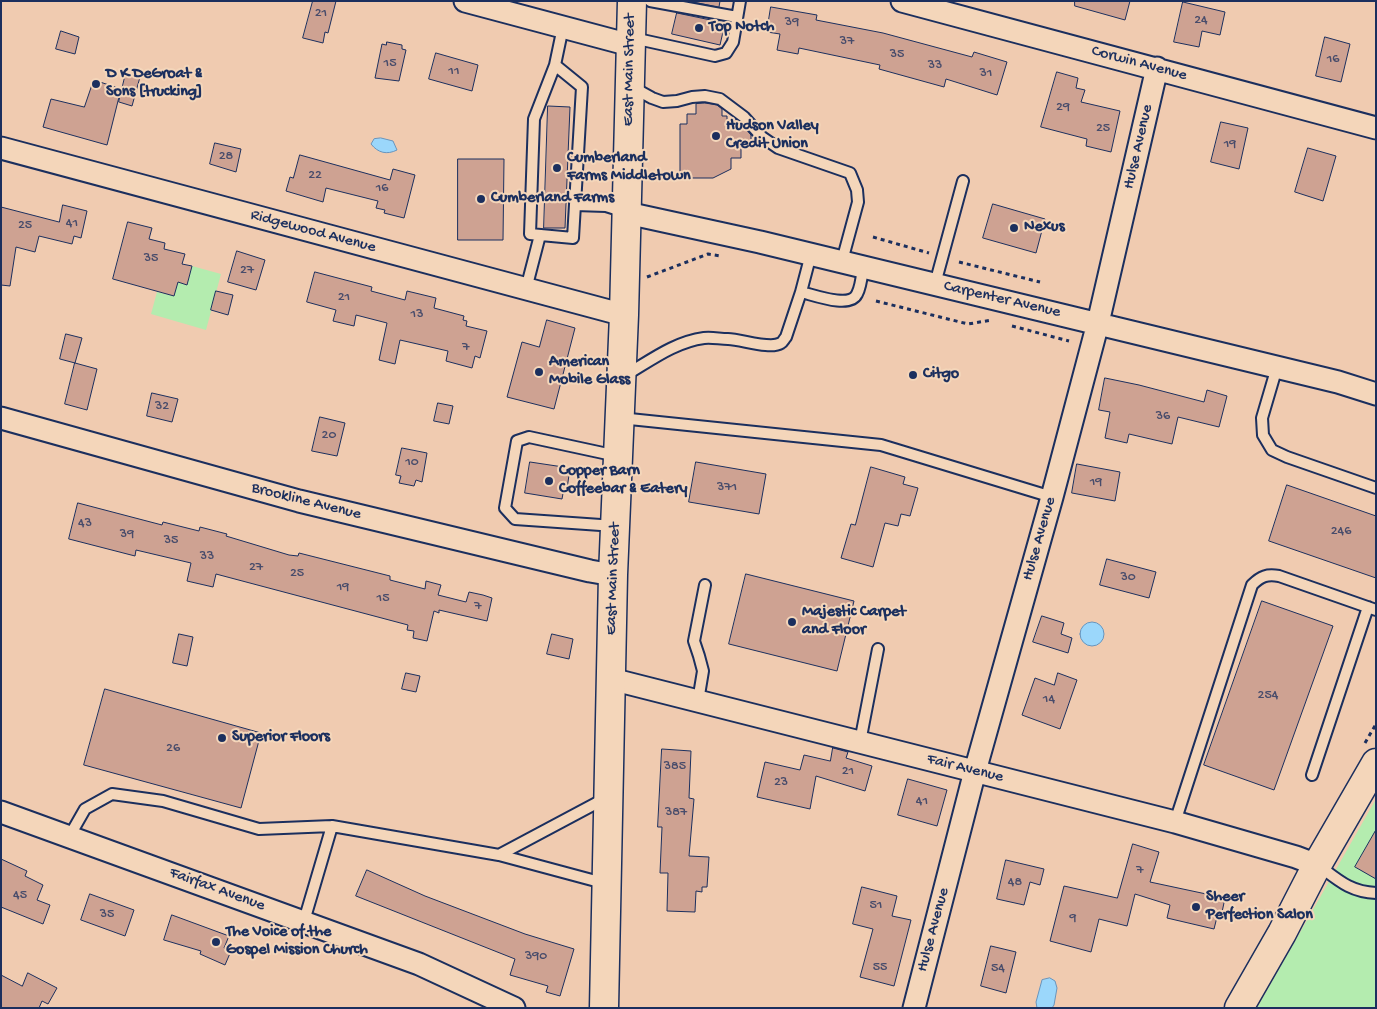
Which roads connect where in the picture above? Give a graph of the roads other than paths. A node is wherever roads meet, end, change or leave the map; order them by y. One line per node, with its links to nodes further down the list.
1 (465, 1): 7 (street)
2 (632, 1): 8 (main road, East Main Street)
3 (650, 1): 6 (lane)
4 (740, 1): 6 (lane)
5 (902, 1): 10 (street, Corwin Avenue)
6 (737, 17): 8 (lane)
7 (563, 27): 8 (street); 9 (lane)
8 (630, 41): 11 (main road, East Main Street)
9 (555, 65): 15 (lane); 17 (lane)
10 (1157, 68): 12 (street, Corwin Avenue); 25 (street, Hulse Avenue)
11 (630, 86): 16 (main road, East Main Street); 19 (lane)
12 (1376, 128)
13 (1, 148): 22 (street, Ridgewood Avenue)
14 (963, 181): 21 (lane)
15 (575, 204): 16 (lane); 17 (lane)
16 (627, 213): 18 (street, Carpenter Avenue); 24 (main road, East Main Street)
17 (540, 235): 22 (lane)
18 (811, 254): 19 (street, Carpenter Avenue); 23 (lane)
19 (842, 261): 20 (street, Carpenter Avenue)
20 (864, 267): 21 (street, Carpenter Avenue); 23 (lane)
21 (935, 284): 25 (street, Carpenter Avenue)
22 (526, 289): 24 (street, Ridgewood Avenue)
23 (800, 292): 27 (lane)
24 (624, 315): 27 (main road, East Main Street)
25 (1098, 323): 26 (street, Carpenter Avenue); 33 (street, Hulse Avenue)
26 (1276, 367): 28 (street, Carpenter Avenue); 32 (lane)
27 (621, 378): 30 (main road, East Main Street)
28 (1376, 394)
29 (1, 418): 35 (street, Brookline Avenue)
30 (620, 418): 31 (main road, East Main Street); 33 (lane)
31 (618, 456): 34 (main road, East Main Street); 34 (lane)
32 (1376, 488)
33 (1052, 497): 43 (street, Hulse Avenue)
34 (615, 526): 35 (main road, East Main Street)
35 (613, 575): 39 (main road, East Main Street)
36 (705, 585): 40 (lane)
37 (1372, 608): 44 (lane); 47 (lane)
38 (878, 649): 41 (lane)
39 (611, 680): 40 (street, Fair Avenue); 45 (main road, East Main Street)
40 (698, 701): 41 (street, Fair Avenue)
41 (860, 742): 43 (street, Fair Avenue)
42 (1376, 763): 51 (main road)
43 (975, 771): 47 (street, Fair Avenue); 57 (street, Hulse Avenue)
44 (1312, 775)
45 (609, 796): 50 (lane); 52 (main road, East Main Street)
46 (1, 812): 49 (street, Fairfax Avenue)
47 (1175, 822): 51 (street, Fair Avenue)
48 (332, 826): 49 (lane); 50 (lane); 54 (lane)
49 (69, 837): 54 (street, Fairfax Avenue)
50 (499, 855): 52 (lane)
51 (1317, 865): 53 (lane); 58 (main road)
52 (608, 884): 56 (main road, East Main Street)
53 (1376, 893)
54 (304, 921): 55 (street, Fairfax Avenue)
55 (514, 1008)
56 (604, 1008)
57 (914, 1008)
58 (1239, 1008)

